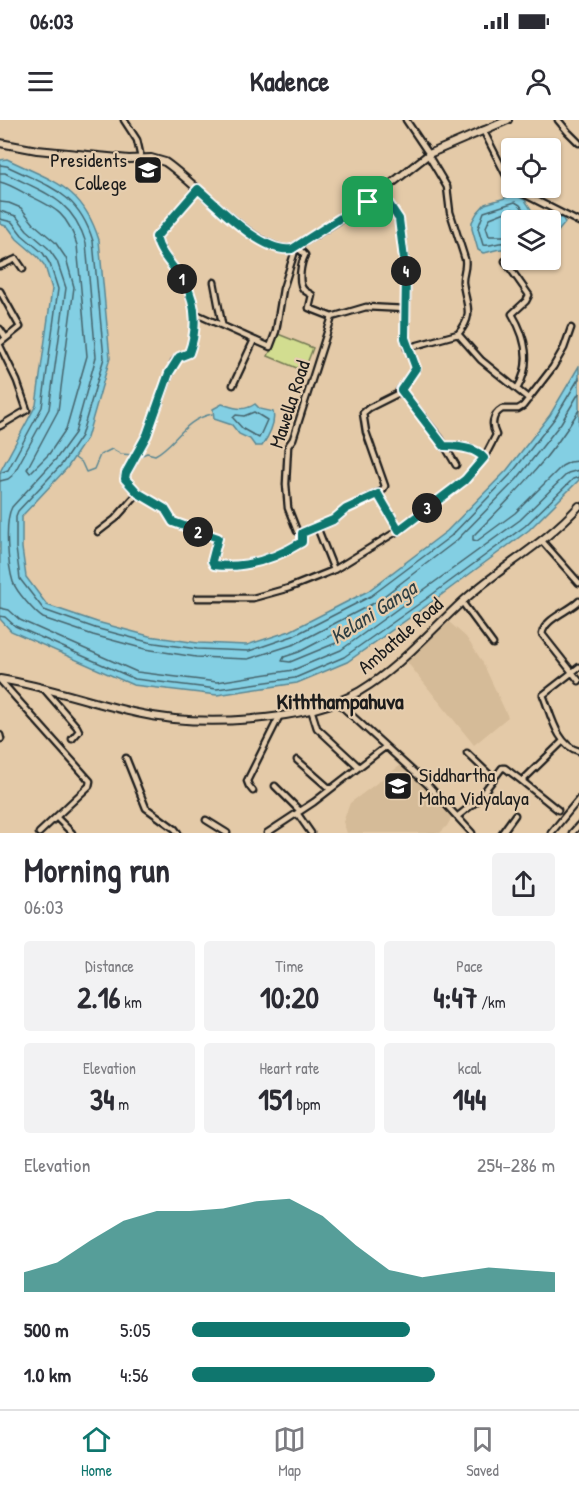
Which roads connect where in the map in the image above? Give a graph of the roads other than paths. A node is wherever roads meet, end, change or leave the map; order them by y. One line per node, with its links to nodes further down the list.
1 (124, 120): 10 (street)
2 (406, 120): 9 (street)
3 (508, 120): 5 (main road)
4 (558, 120): 8 (street)
5 (495, 123): 6 (main road)
6 (483, 130): 9 (main road); 11 (street)
7 (0, 143): 10 (main road)
8 (579, 143)
9 (429, 155): 13 (main road); 28 (street)
10 (141, 158): 12 (main road)
11 (501, 165)
12 (198, 189): 16 (main road); 23 (street)
13 (381, 192): 16 (main road); 22 (street)
14 (533, 198): 15 (street)
15 (579, 222)
16 (294, 247): 24 (street); 30 (street)
17 (0, 266): 18 (street)
18 (23, 268)
19 (511, 270): 34 (street)
20 (214, 282): 25 (street)
21 (0, 291): 29 (street)
22 (406, 309): 24 (street); 32 (street)
23 (194, 312): 25 (street); 41 (street)
24 (332, 317): 47 (street, Mawella Road)
25 (222, 324): 30 (street)
26 (571, 328): 36 (street)
27 (0, 329): 29 (street)
28 (458, 334): 32 (street); 34 (street)
29 (6, 338): 31 (street)
30 (254, 340): 33 (street)
31 (0, 345): 37 (street)
32 (407, 348): 35 (street)
33 (233, 385)
34 (517, 389): 36 (street)
35 (401, 390): 38 (street); 42 (street)
36 (530, 399): 39 (street)
37 (0, 426)
38 (444, 446): 39 (street); 40 (street)
39 (484, 458): 45 (street)
40 (456, 465)
41 (138, 493): 46 (street); 47 (street)
42 (378, 494): 44 (street); 45 (street)
43 (579, 506): 48 (main road, Ambatale Road)
44 (317, 527): 47 (street); 49 (street)
45 (399, 530): 49 (street)
46 (98, 532)
47 (302, 533)
48 (542, 541): 50 (street); 53 (main road, Ambatale Road)
49 (334, 570): 51 (street)
50 (579, 583)
51 (197, 598)
52 (579, 601): 56 (street)
53 (462, 602): 54 (street); 60 (main road, Ambatale Road)
54 (493, 644)
55 (579, 667): 56 (street)
56 (572, 673): 58 (street); 64 (street)
57 (0, 680): 59 (main road, Ambatale Road); 81 (street)
58 (579, 681)
59 (44, 689): 62 (main road, Ambatale Road); 63 (street)
60 (338, 702): 61 (main road, Ambatale Road); 65 (street)
61 (310, 709): 62 (main road, Ambatale Road); 70 (street)
62 (280, 715): 75 (street)
63 (72, 740)
64 (562, 742): 66 (street); 72 (street)
65 (385, 747): 70 (street); 80 (street)
66 (579, 750)
67 (467, 753): 71 (street)
68 (126, 758): 86 (street)
69 (297, 760): 74 (street)
70 (358, 767): 74 (street)
71 (493, 778): 72 (street); 80 (street)
72 (522, 781): 77 (street)
73 (275, 786): 78 (street)
74 (330, 789): 78 (street)
75 (253, 791)
76 (579, 799): 92 (street)
77 (558, 810)
78 (298, 812): 88 (street); 89 (street)
79 (515, 815): 91 (street)
80 (458, 816): 90 (street)
81 (56, 817): 84 (street); 85 (street)
82 (206, 820): 87 (street)
83 (579, 825): 93 (street)
84 (39, 833)
85 (72, 833)
86 (178, 833)
87 (227, 833)
88 (267, 833)
89 (311, 833)
90 (472, 833)
91 (502, 833)
92 (551, 833)
93 (572, 833)

